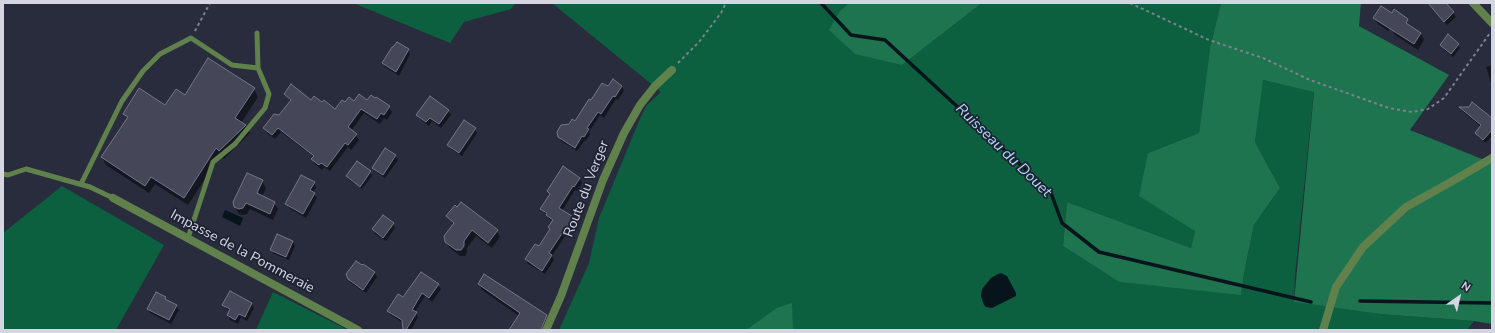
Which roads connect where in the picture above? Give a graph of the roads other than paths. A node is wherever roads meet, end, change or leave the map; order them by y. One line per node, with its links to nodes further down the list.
1 (1473, 3): 2 (street)
2 (1492, 23)
3 (258, 33): 4 (lane)
4 (258, 68): 8 (lane); 10 (lane)
5 (672, 70): 12 (street, Route du Verger)
6 (1492, 158): 13 (street)
7 (3, 174): 8 (lane)
8 (81, 184): 9 (lane)
9 (113, 198): 10 (street, Impasse de la Pommeraie)
10 (188, 238): 11 (street, Impasse de la Pommeraie)
11 (358, 330)
12 (546, 330)
13 (1323, 330)

